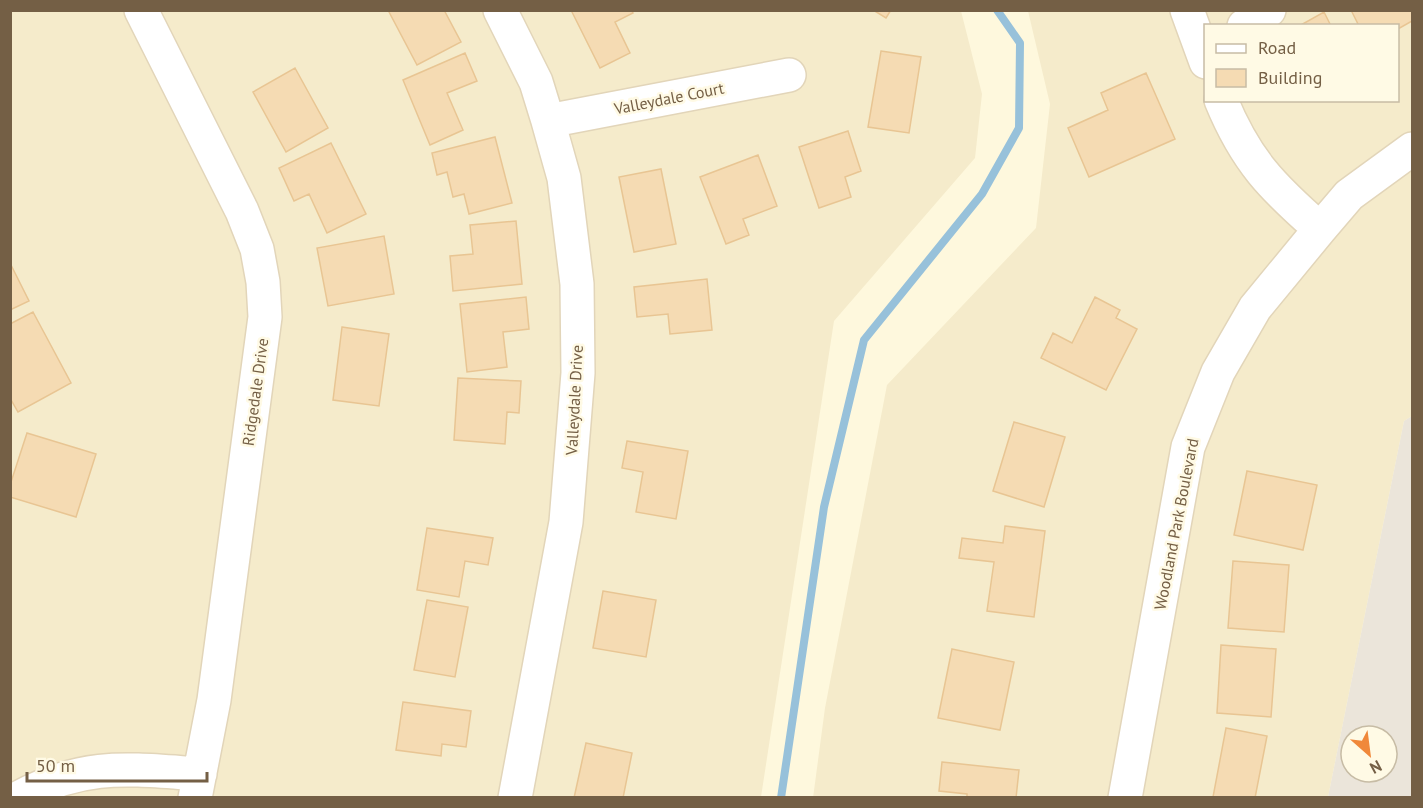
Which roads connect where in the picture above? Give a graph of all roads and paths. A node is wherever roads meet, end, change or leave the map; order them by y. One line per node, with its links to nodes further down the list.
1 (141, 10): 12 (street, Ridgedale Drive)
2 (500, 10): 9 (street, Valleydale Drive)
3 (1187, 10): 6 (street)
4 (1269, 10): 5 (street)
5 (1247, 24)
6 (1204, 54)
7 (789, 75): 9 (street, Valleydale Court)
8 (1222, 102): 11 (street)
9 (548, 121): 14 (street, Valleydale Drive)
10 (1413, 149): 11 (street, Woodland Park Boulevard)
11 (1320, 229): 15 (street, Woodland Park Boulevard)
12 (198, 786): 13 (street)
13 (18, 798)
14 (515, 798)
15 (1125, 798)

